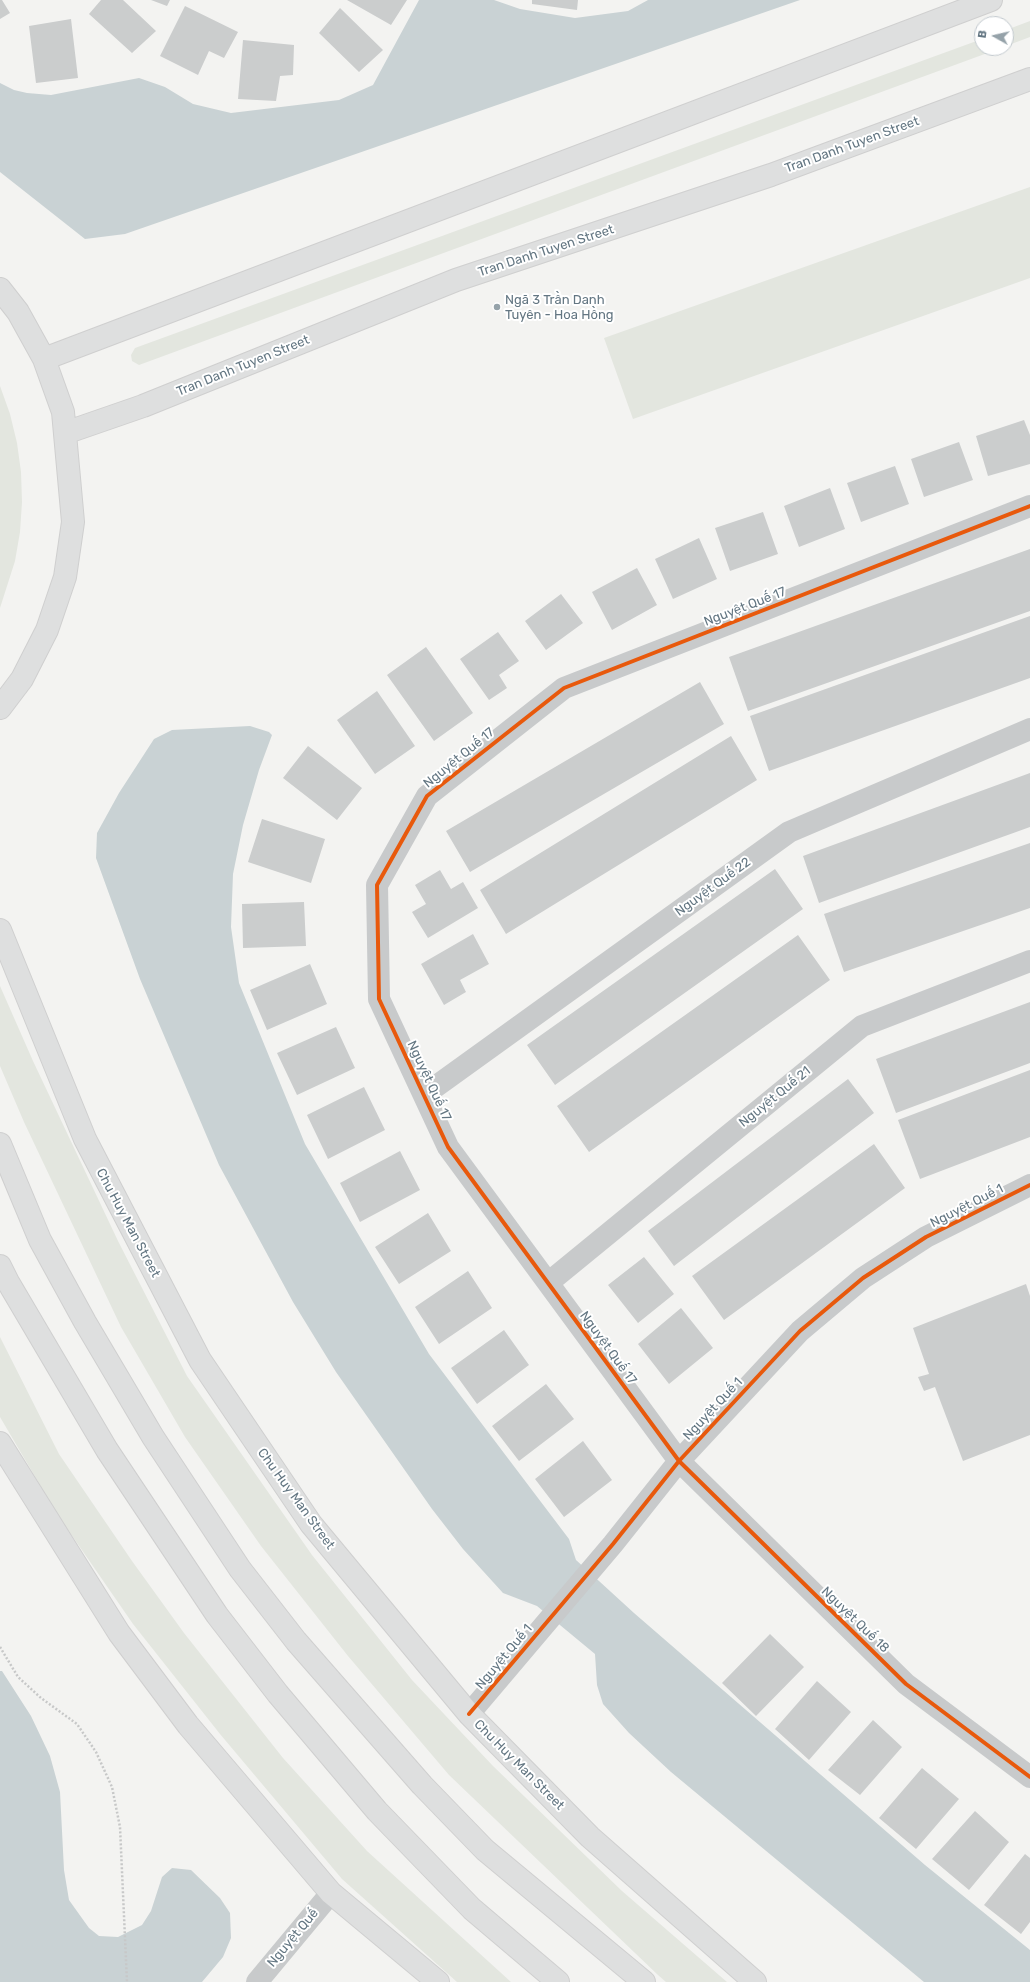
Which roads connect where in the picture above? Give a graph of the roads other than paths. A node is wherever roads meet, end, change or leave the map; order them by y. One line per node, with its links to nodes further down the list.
1 (991, 0): 4 (main road)
2 (1030, 79): 5 (main road, Tran Danh Tuyen Street)
3 (0, 289): 4 (main road)
4 (44, 359): 5 (main road)
5 (66, 433): 7 (main road)
6 (1030, 506): 11 (street, Nguyệt Quế 17)
7 (0, 708)
8 (1030, 729): 11 (street, Nguyệt Quế 22)
9 (0, 930): 18 (main road, Chu Huy Man Street)
10 (1030, 961): 15 (street, Nguyệt Quế 21)
11 (424, 1095): 15 (street, Nguyệt Quế 17)
12 (0, 1144): 24 (main road)
13 (1030, 1186): 17 (street, Nguyệt Quế 1)
14 (0, 1266): 23 (main road)
15 (548, 1283): 17 (street, Nguyệt Quế 17)
16 (0, 1443): 20 (main road)
17 (679, 1462): 18 (street, Nguyệt Quế 1); 19 (street, Nguyệt Quế 18)
18 (469, 1714): 25 (main road, Chu Huy Man Street)
19 (1030, 1777)
20 (331, 1893): 21 (street, Nguyệt Quế); 22 (main road)
21 (256, 1982)
22 (438, 1982)
23 (558, 1982)
24 (644, 1982)
25 (755, 1982)

